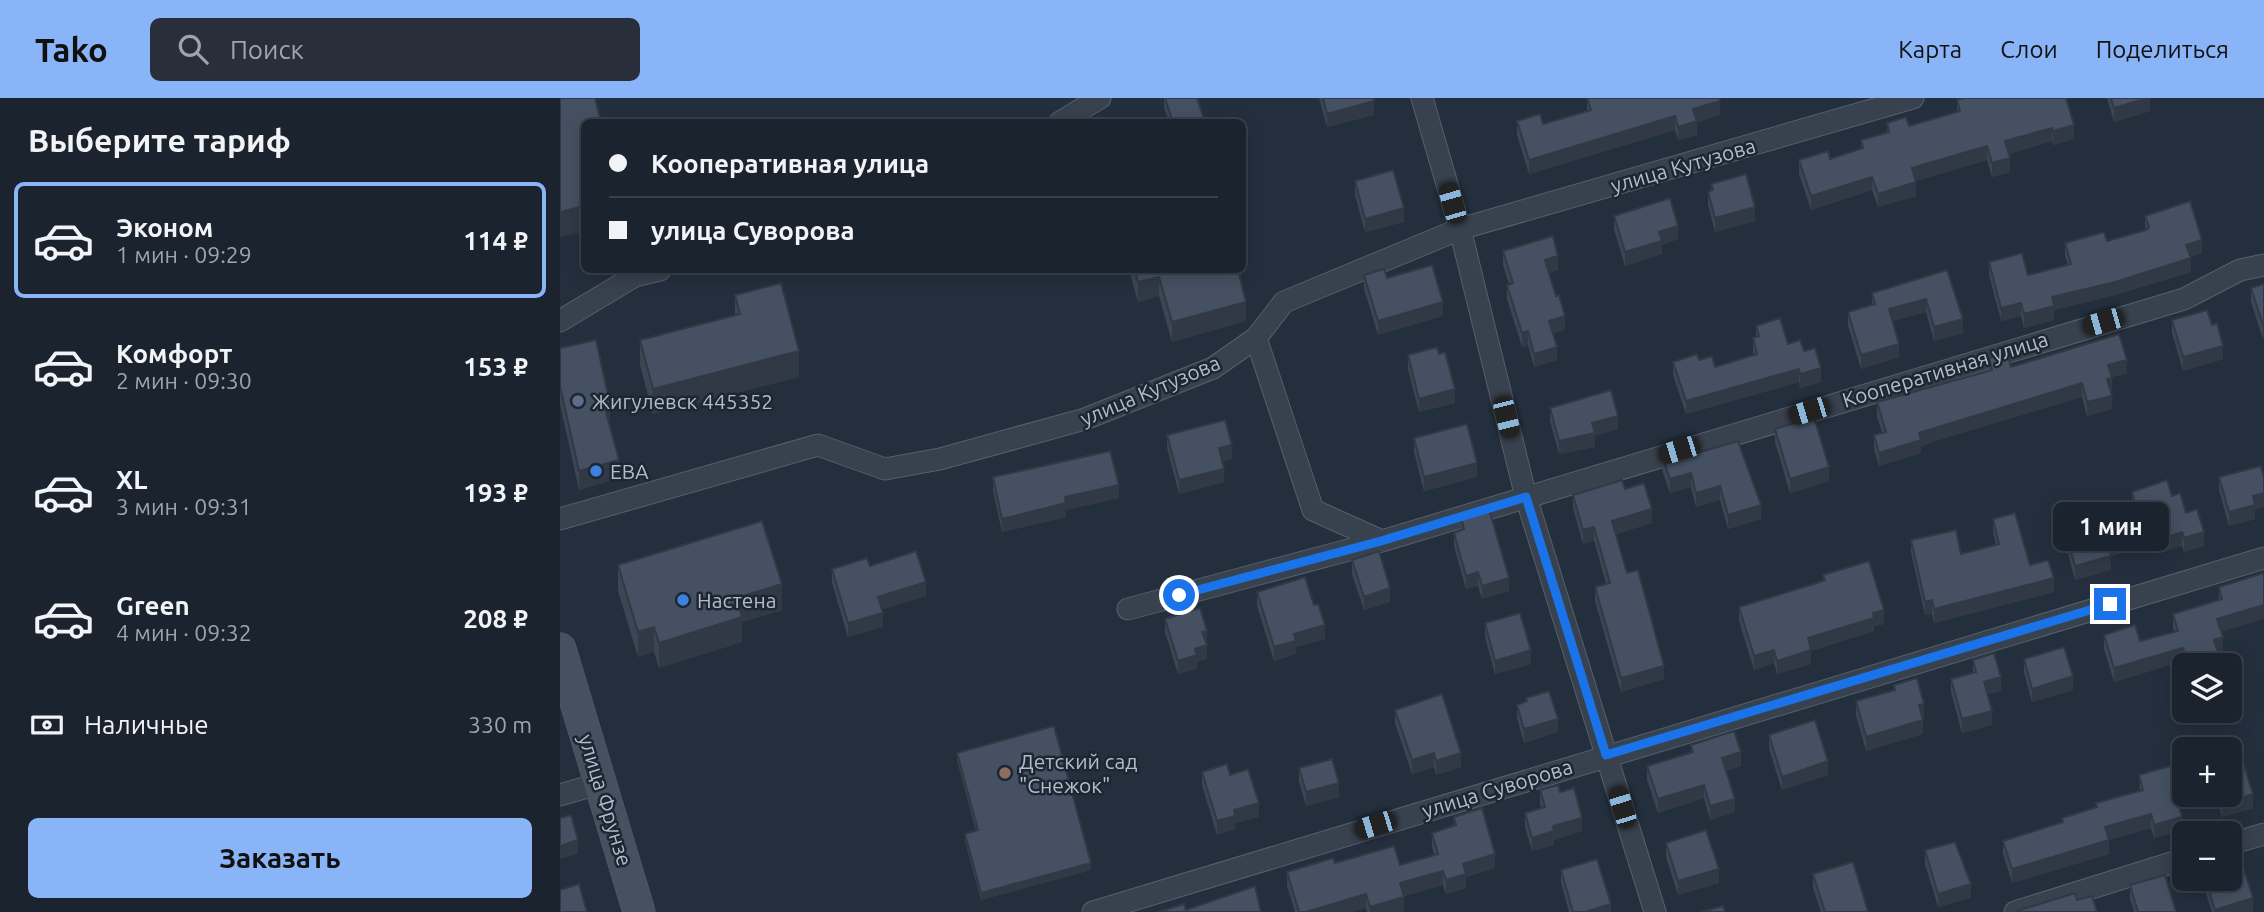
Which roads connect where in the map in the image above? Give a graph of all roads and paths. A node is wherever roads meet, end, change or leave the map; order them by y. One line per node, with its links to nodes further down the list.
1 (1100, 98): 4 (street)
2 (1422, 98): 5 (street)
3 (1913, 98): 5 (street, улица Кутузова)
4 (1064, 119)
5 (1460, 229): 9 (street, улица Кутузова); 10 (street)
6 (2264, 265): 10 (street, Кооперативная улица)
7 (648, 273): 8 (street)
8 (560, 321)
9 (1256, 338): 11 (street, улица Кутузова); 12 (street)
10 (1526, 497): 12 (street, Кооперативная улица); 16 (street)
11 (560, 519)
12 (1381, 541): 14 (street, Кооперативная улица)
13 (2264, 558): 16 (street, улица Суворова)
14 (1128, 609)
15 (560, 649): 17 (street, улица Фрунзе)
16 (1606, 755): 23 (street, улица Суворова); 24 (street)
17 (601, 783): 18 (street); 22 (street, улица Фрунзе)
18 (560, 795)
19 (2264, 834): 20 (street)
20 (2242, 840)
21 (2172, 863): 25 (street)
22 (639, 912)
23 (1093, 912)
24 (1655, 912)
25 (2015, 912)

